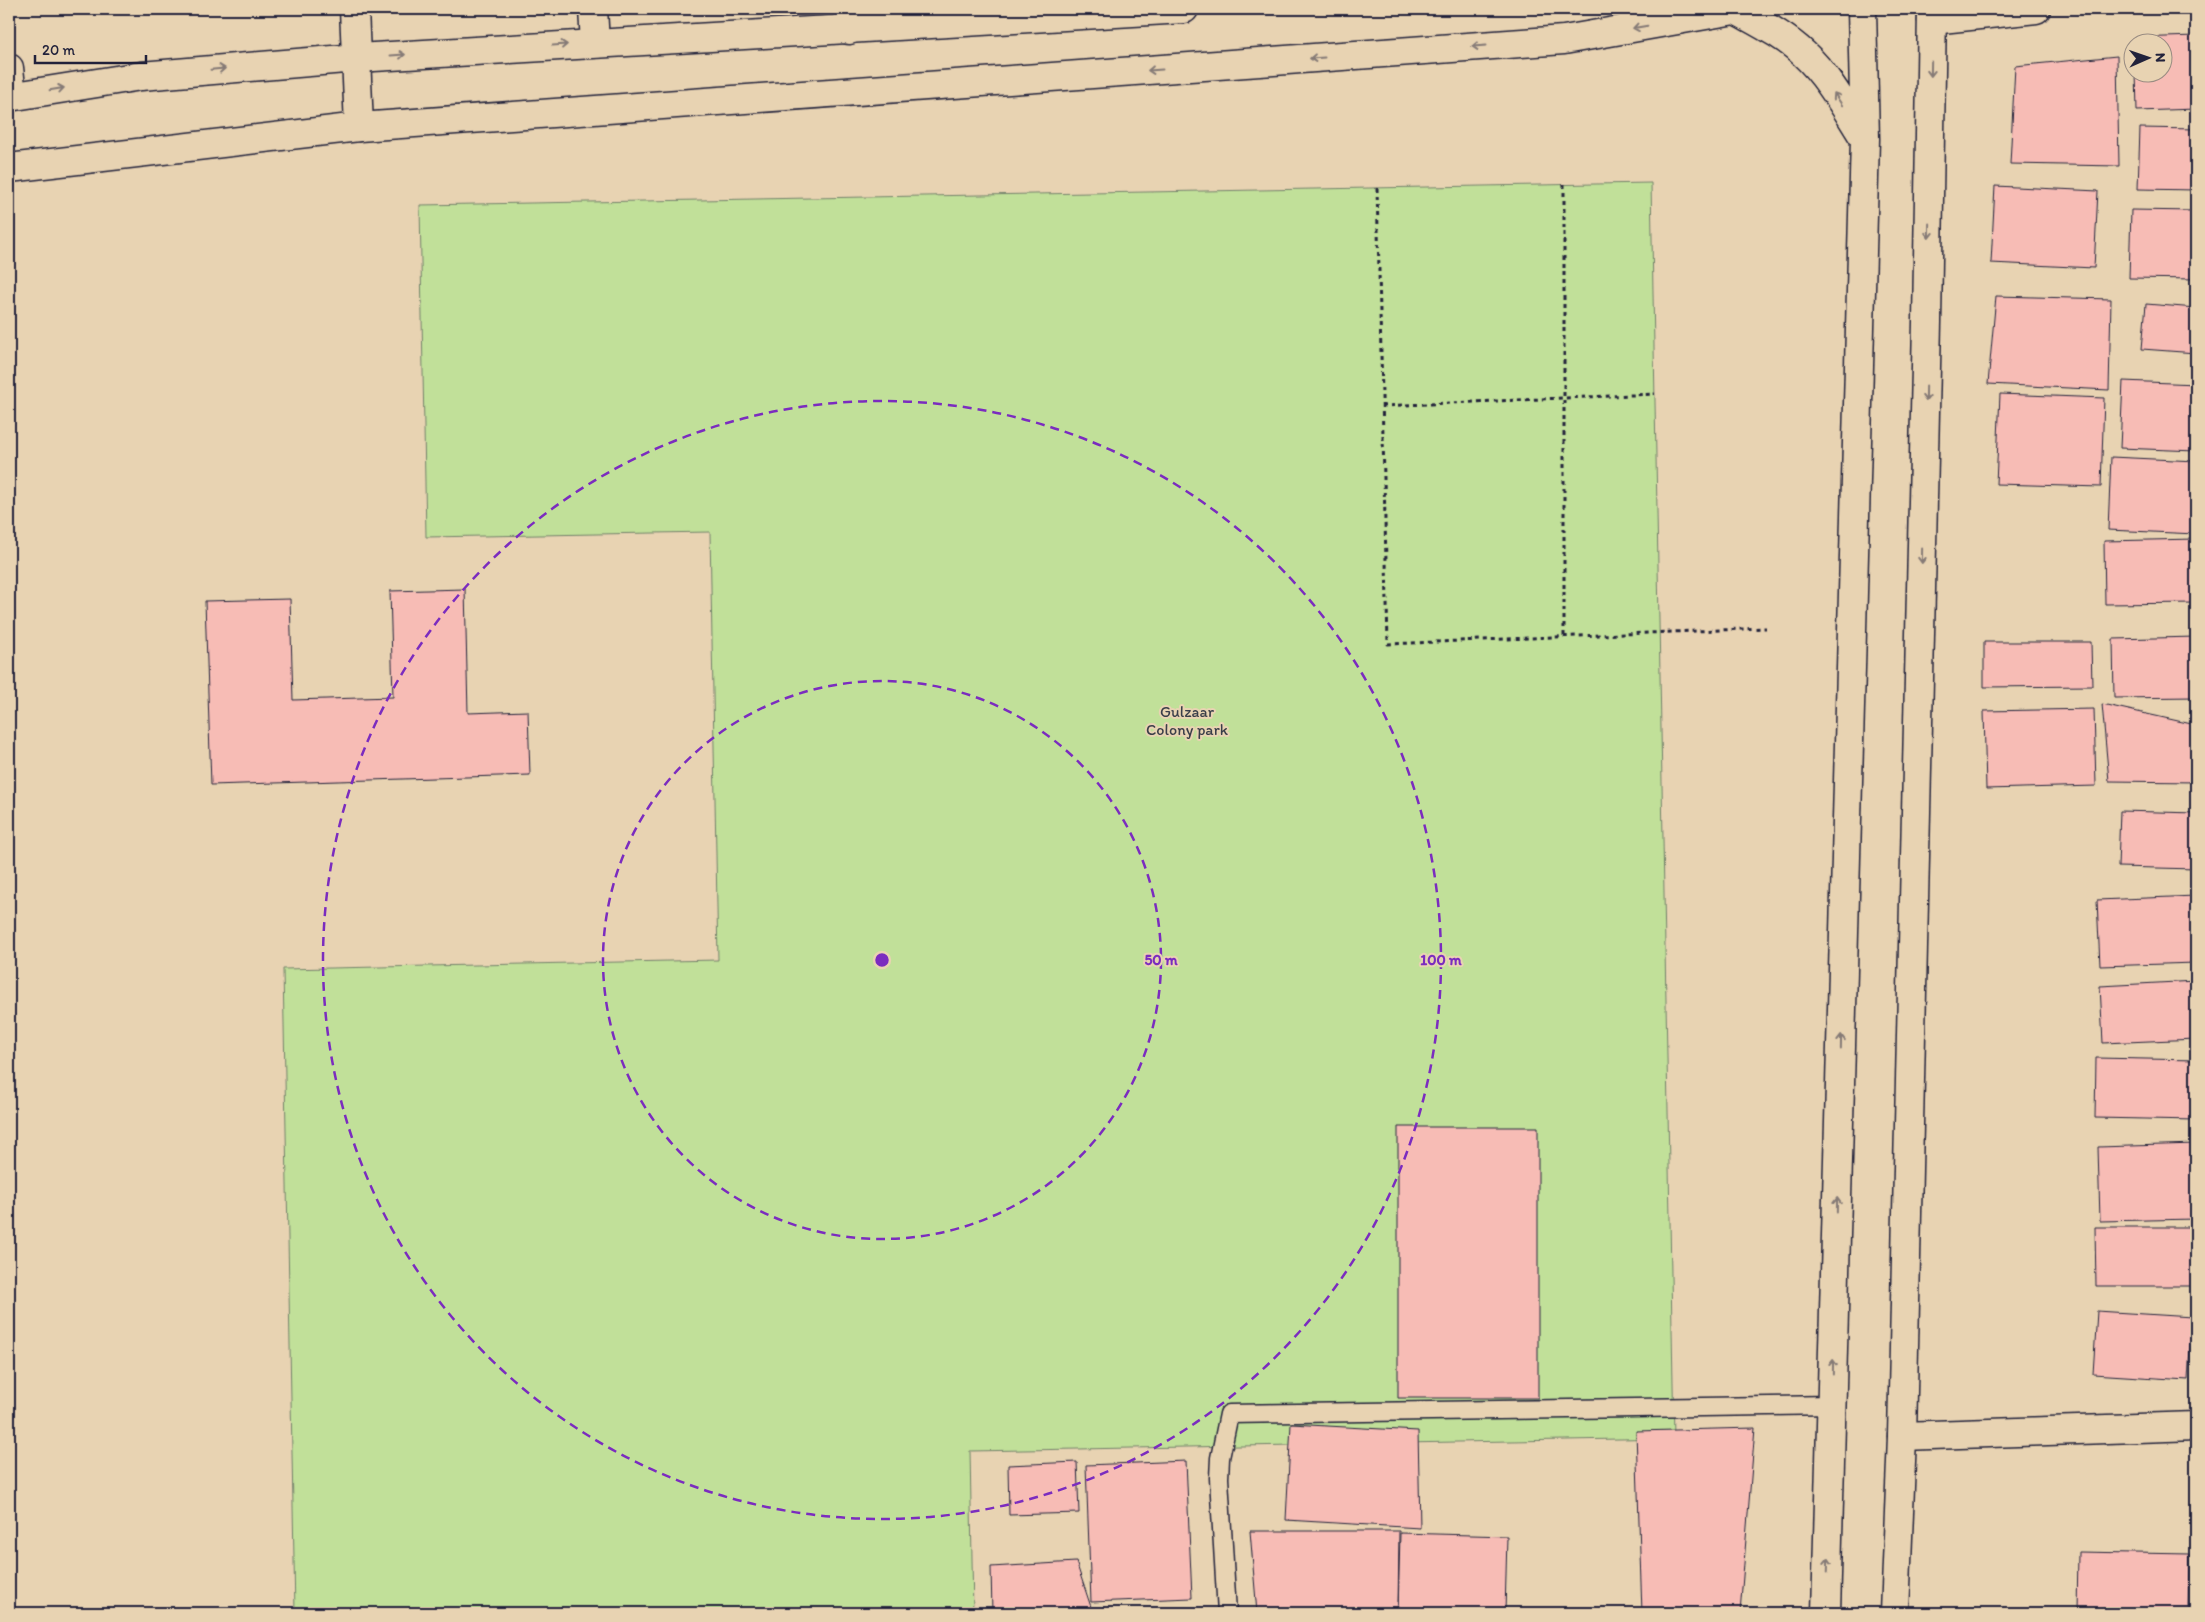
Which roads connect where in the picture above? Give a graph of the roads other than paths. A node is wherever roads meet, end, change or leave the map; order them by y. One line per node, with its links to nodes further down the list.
1 (354, 9): 10 (street)
2 (593, 9): 9 (street)
3 (1184, 9): 8 (street)
4 (1738, 9): 13 (street, one-way to 13); 14 (street, one-way to 4)
5 (1862, 9): 14 (street)
6 (2036, 9): 7 (street)
7 (1932, 14): 18 (street, one-way to 18)
8 (848, 20): 9 (street)
9 (595, 43): 10 (street, one-way to 9)
10 (358, 58): 12 (street, one-way to 10); 13 (street)
11 (9, 68): 12 (street)
12 (10, 96)
13 (359, 127): 15 (street)
14 (1865, 140): 16 (street, one-way to 14)
15 (9, 168)
16 (1832, 1405): 19 (lane); 20 (street, one-way to 16)
17 (2196, 1426): 18 (street)
18 (1902, 1436): 21 (street)
19 (1227, 1613)
20 (1826, 1613)
21 (1894, 1613)

